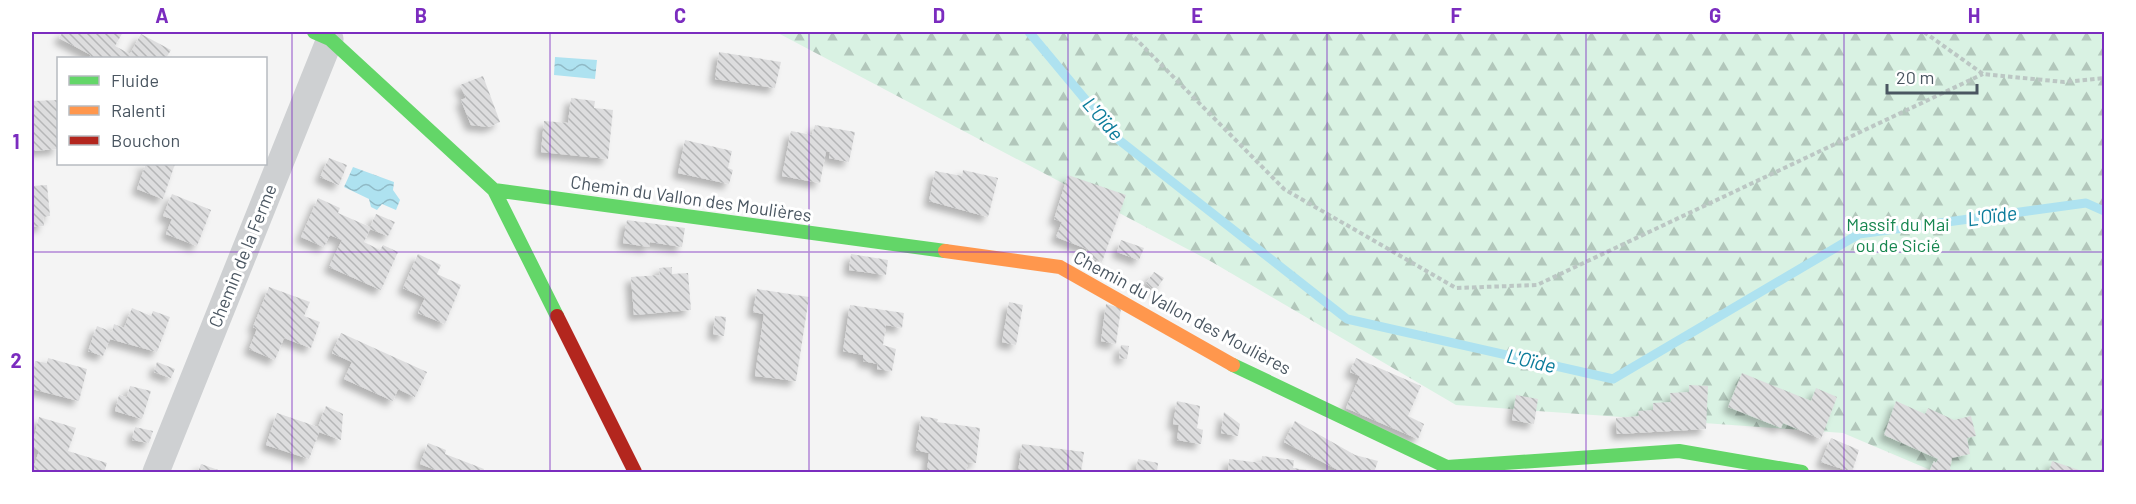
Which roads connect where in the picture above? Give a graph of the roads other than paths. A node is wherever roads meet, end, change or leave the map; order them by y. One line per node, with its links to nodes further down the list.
1 (322, 35): 2 (street); 3 (street, Chemin de la Ferme)
2 (494, 190): 4 (street); 5 (street, Chemin du Vallon des Moulières)
3 (156, 472)
4 (635, 472)
5 (1802, 472)

